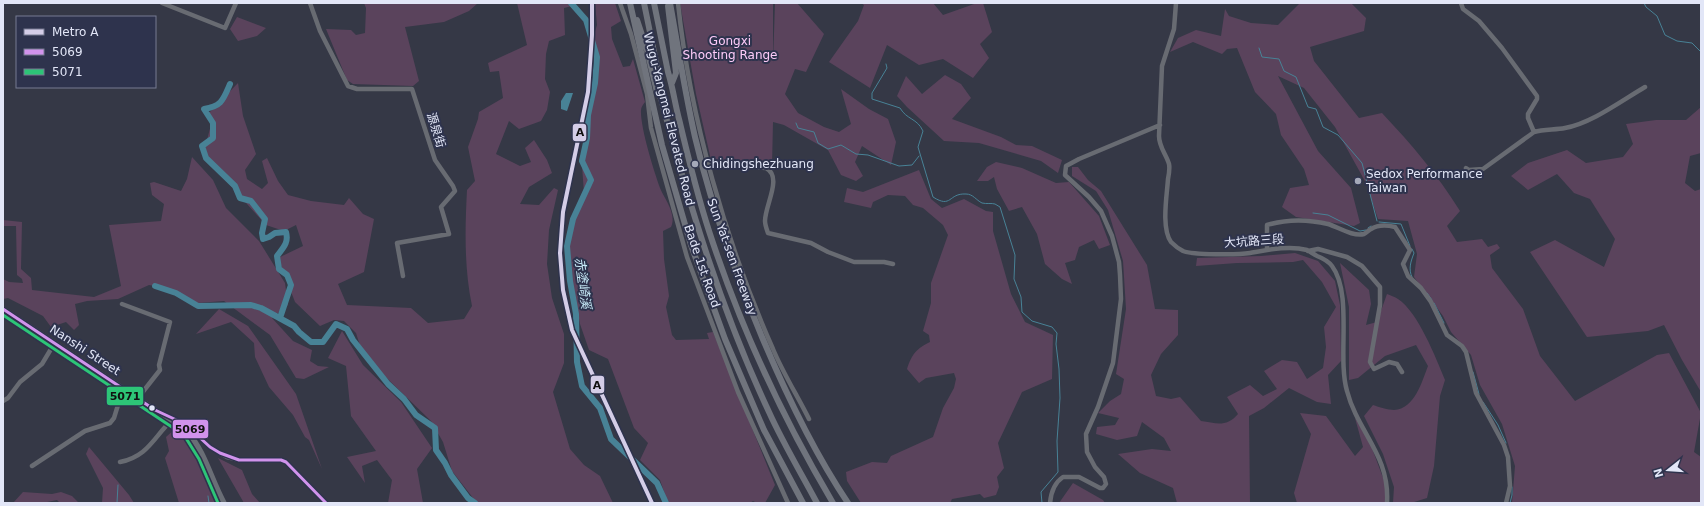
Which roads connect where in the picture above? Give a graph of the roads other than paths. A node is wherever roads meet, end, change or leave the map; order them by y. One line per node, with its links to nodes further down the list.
1 (162, 3): 2 (street)
2 (236, 3)
3 (310, 3): 22 (street, 源泉街)
4 (620, 3): 36 (street, Bade 1st Road)
5 (630, 3): 14 (highway); 37 (highway, Wugu-Yangmei Elevated Road)
6 (644, 3): 14 (highway, Sun Yat-sen Freeway)
7 (654, 3): 12 (highway, Sun Yat-sen Freeway)
8 (669, 3): 12 (highway); 40 (highway, Wugu-Yangmei Elevated Road)
9 (678, 3): 17 (street)
10 (1176, 3): 15 (street, 大坑路三段)
11 (1460, 3): 16 (street)
12 (672, 83): 39 (highway, Sun Yat-sen Freeway)
13 (1645, 87): 16 (street)
14 (661, 98): 38 (highway, Sun Yat-sen Freeway)
15 (1160, 125): 19 (street, 大坑路三段); 41 (street)
16 (1534, 132): 18 (street)
17 (708, 163): 21 (street); 31 (street)
18 (1466, 168)
19 (1268, 250): 20 (street, 大坑路三段); 43 (street)
20 (1308, 251): 26 (street); 42 (street, 大坑路三段)
21 (893, 264)
22 (403, 276)
23 (122, 304): 28 (street)
24 (3, 309): 25 (main road, Nanshi Street)
25 (54, 344): 27 (main road, Nanshi Street); 29 (street)
26 (1402, 372)
27 (127, 391): 28 (main road, Nanshi Street); 33 (street)
28 (138, 398): 30 (main road, Nanshi Street)
29 (3, 401)
30 (172, 419): 32 (street); 34 (main road, Nanshi Street); 35 (street)
31 (809, 419)
32 (120, 462)
33 (32, 466)
34 (224, 503)
35 (326, 503)
36 (788, 503)
37 (803, 503)
38 (817, 503)
39 (833, 503)
40 (848, 503)
41 (1050, 503)
42 (1388, 503)
43 (1506, 503)

